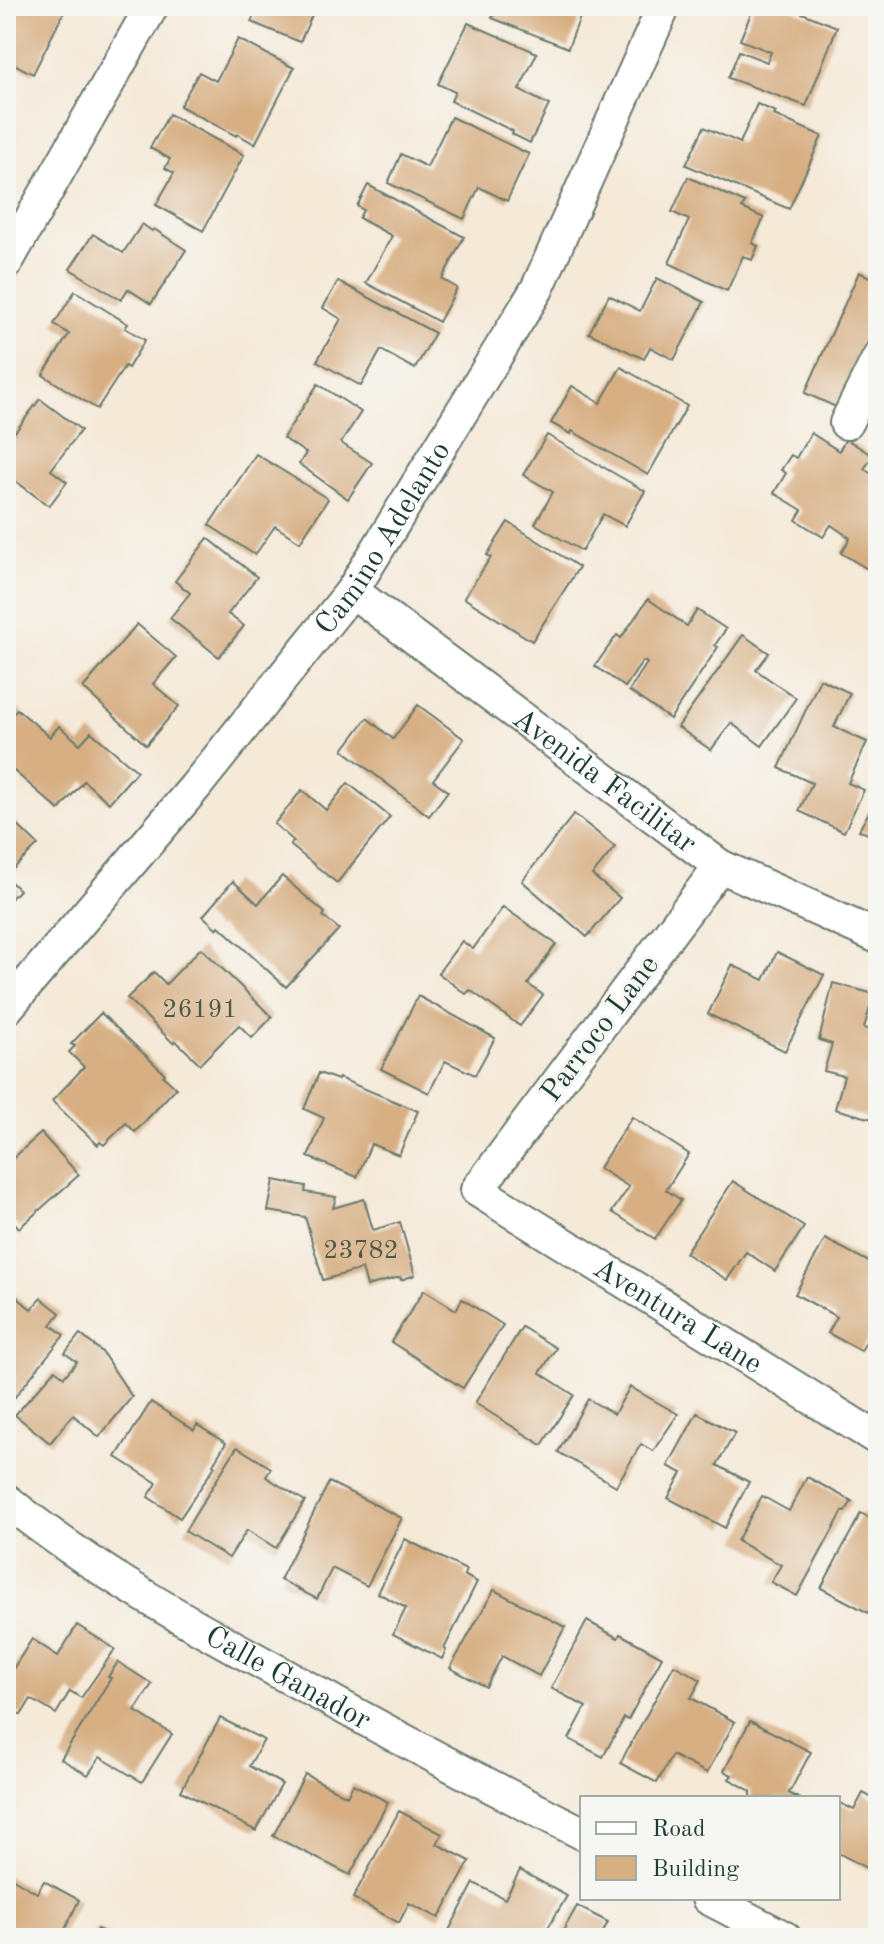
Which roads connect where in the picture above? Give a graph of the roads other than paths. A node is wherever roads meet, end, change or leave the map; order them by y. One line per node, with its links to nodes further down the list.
1 (152, 6): 3 (street)
2 (664, 6): 6 (street, Camino Adelanto)
3 (6, 263)
4 (878, 359): 5 (street)
5 (846, 423)
6 (352, 591): 7 (street, Avenida Facilitar); 9 (street, Camino Adelanto)
7 (720, 866): 8 (street, Avenida Facilitar); 10 (street, Parroco Lane)
8 (878, 937)
9 (6, 1009)
10 (477, 1190): 11 (street, Aventura Lane)
11 (878, 1439)
12 (6, 1500): 13 (street, Calle Ganador)
13 (580, 1832)
14 (712, 1900): 15 (street)
15 (785, 1938)

